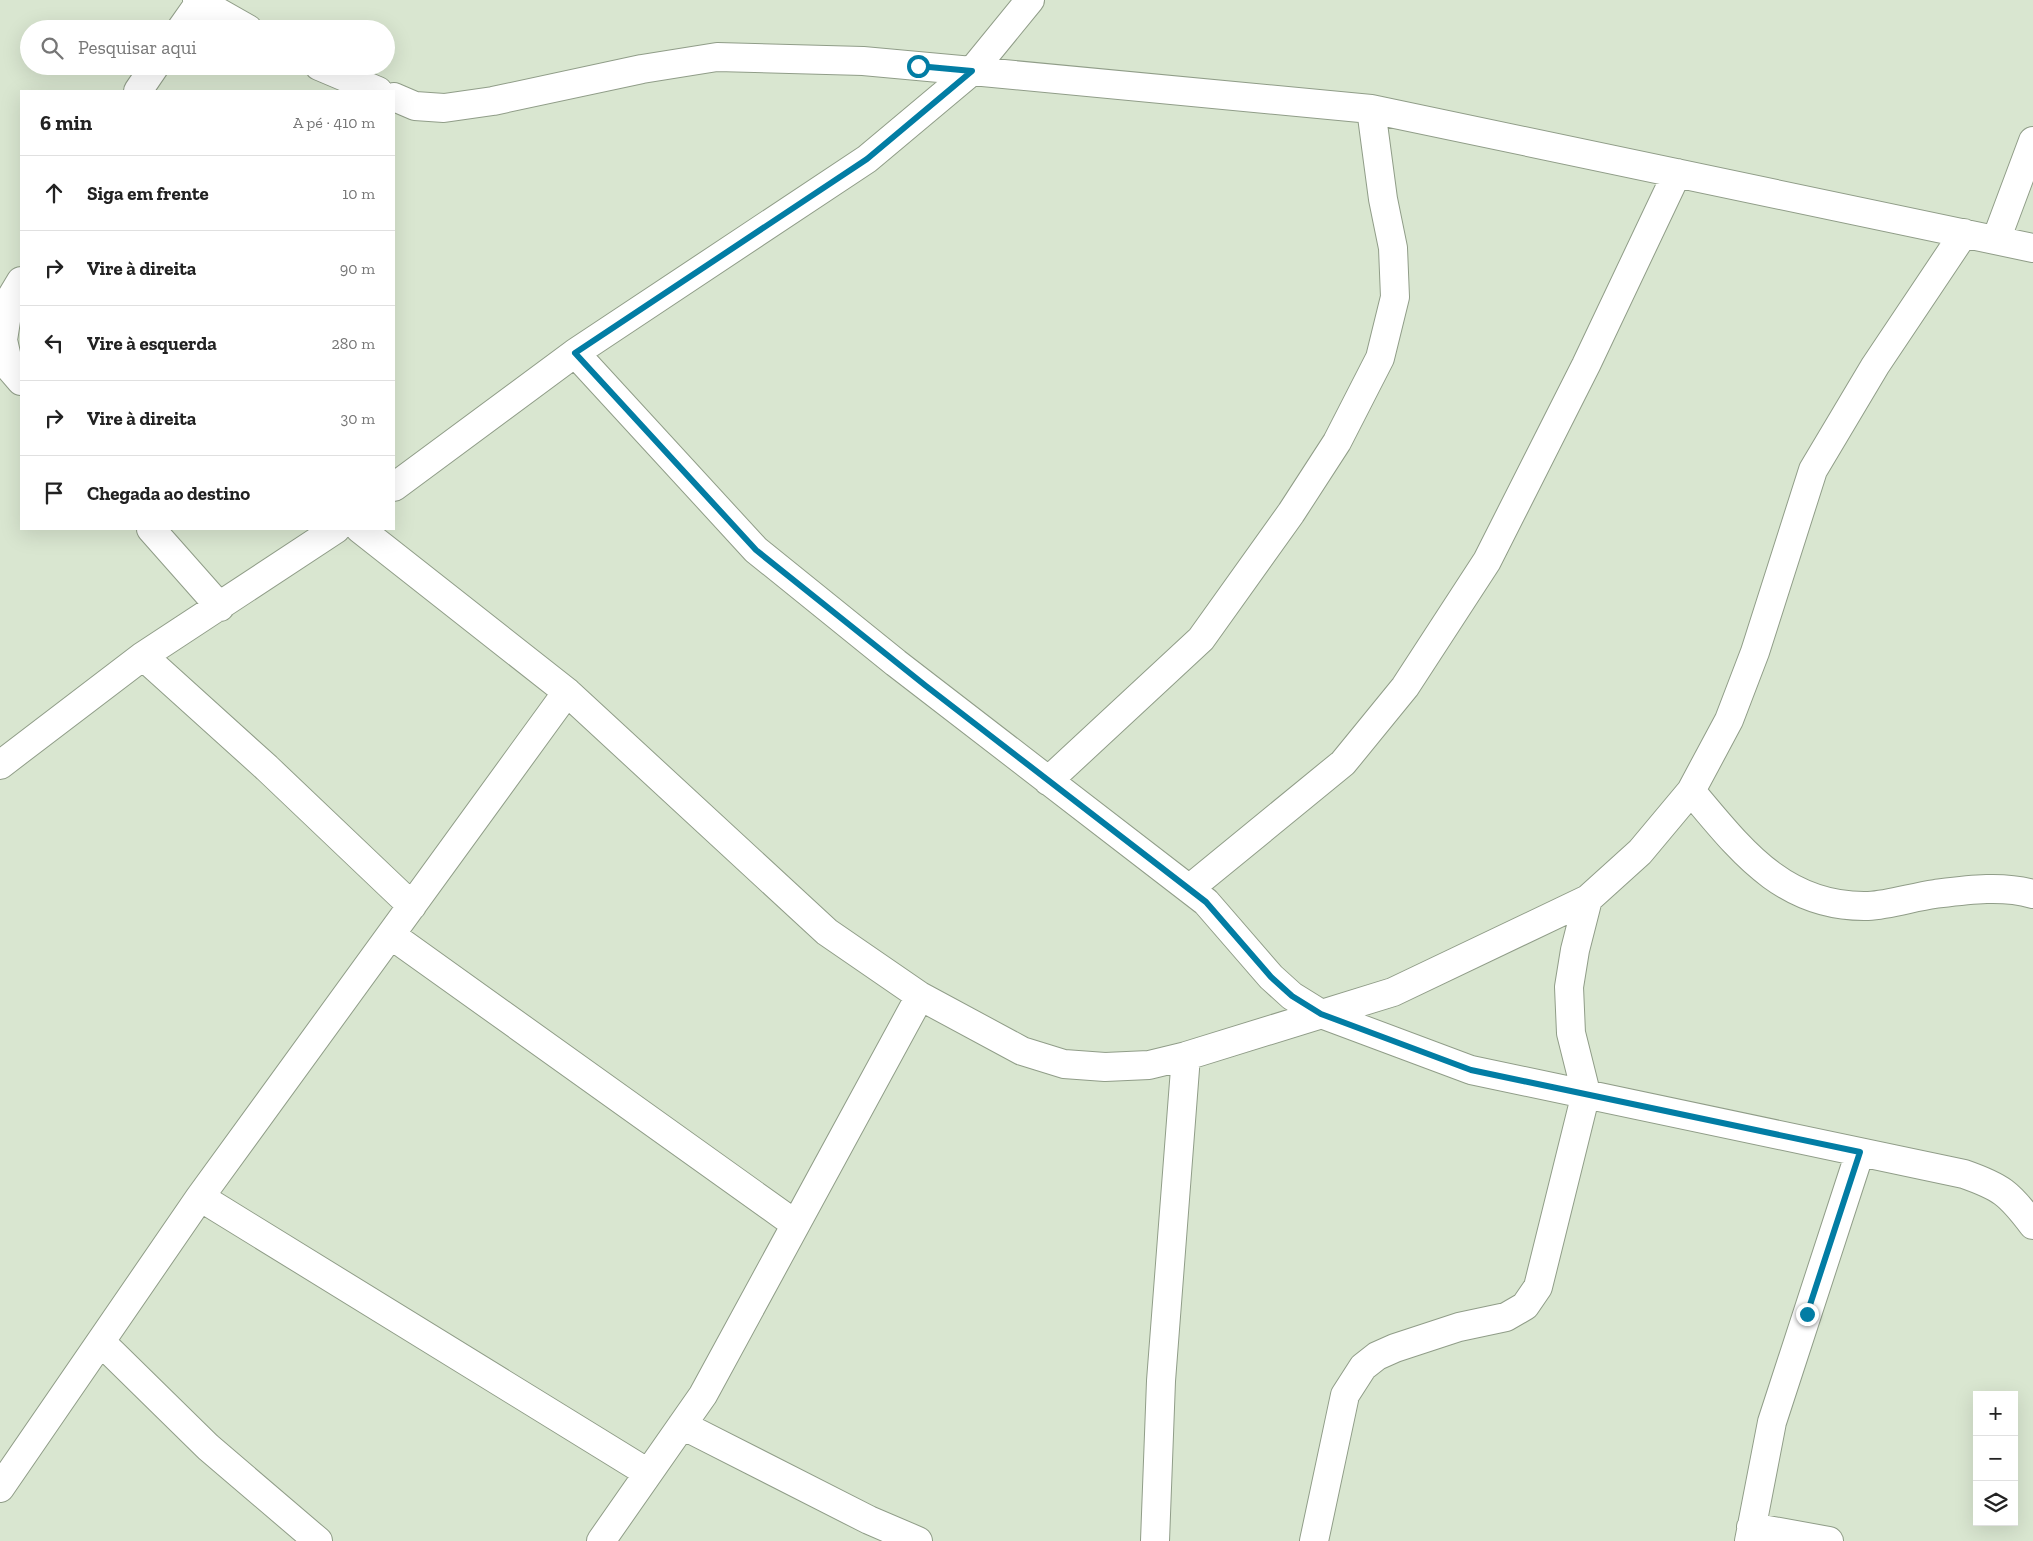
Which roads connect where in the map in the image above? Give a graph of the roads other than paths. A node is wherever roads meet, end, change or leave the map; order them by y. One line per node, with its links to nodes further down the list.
1 (1030, 0): 5 (street)
2 (199, 1): 3 (street); 4 (street)
3 (187, 20)
4 (232, 20)
5 (972, 71): 10 (street); 11 (street); 18 (street)
6 (149, 75): 8 (street)
7 (340, 75): 9 (street)
8 (139, 90)
9 (376, 90)
10 (395, 97)
11 (1371, 109): 13 (street); 28 (street)
12 (2033, 141): 15 (street)
13 (1677, 173): 14 (street); 30 (street)
14 (1964, 233): 15 (street); 29 (street)
15 (1996, 240): 16 (street)
16 (2033, 248)
17 (20, 283): 19 (street)
18 (575, 353): 20 (street); 28 (street)
19 (20, 381)
20 (395, 486)
21 (152, 530): 24 (street)
22 (335, 530): 24 (street)
23 (361, 530): 26 (street)
24 (220, 607): 25 (street)
25 (144, 656): 27 (street); 33 (street)
26 (568, 692): 33 (street); 35 (street)
27 (0, 765)
28 (1048, 781): 30 (street)
29 (1691, 791): 31 (street); 32 (street)
30 (1189, 889): 36 (street)
31 (2033, 894)
32 (1588, 899): 36 (street); 38 (street)
33 (412, 906): 34 (street)
34 (391, 935): 40 (street); 41 (street)
35 (920, 996): 37 (street); 41 (street)
36 (1321, 1014): 37 (street); 38 (street)
37 (1186, 1056): 51 (street)
38 (1586, 1093): 39 (street); 52 (street)
39 (1860, 1152): 42 (street); 47 (street)
40 (200, 1197): 43 (street); 45 (street)
41 (795, 1224): 44 (street)
42 (2033, 1225)
43 (101, 1342): 46 (street); 48 (street)
44 (682, 1425): 45 (street); 50 (street)
45 (648, 1474): 49 (street)
46 (0, 1488)
47 (1750, 1534): 53 (street)
48 (318, 1541)
49 (601, 1541)
50 (918, 1541)
51 (1155, 1541)
52 (1314, 1541)
53 (1829, 1541)

